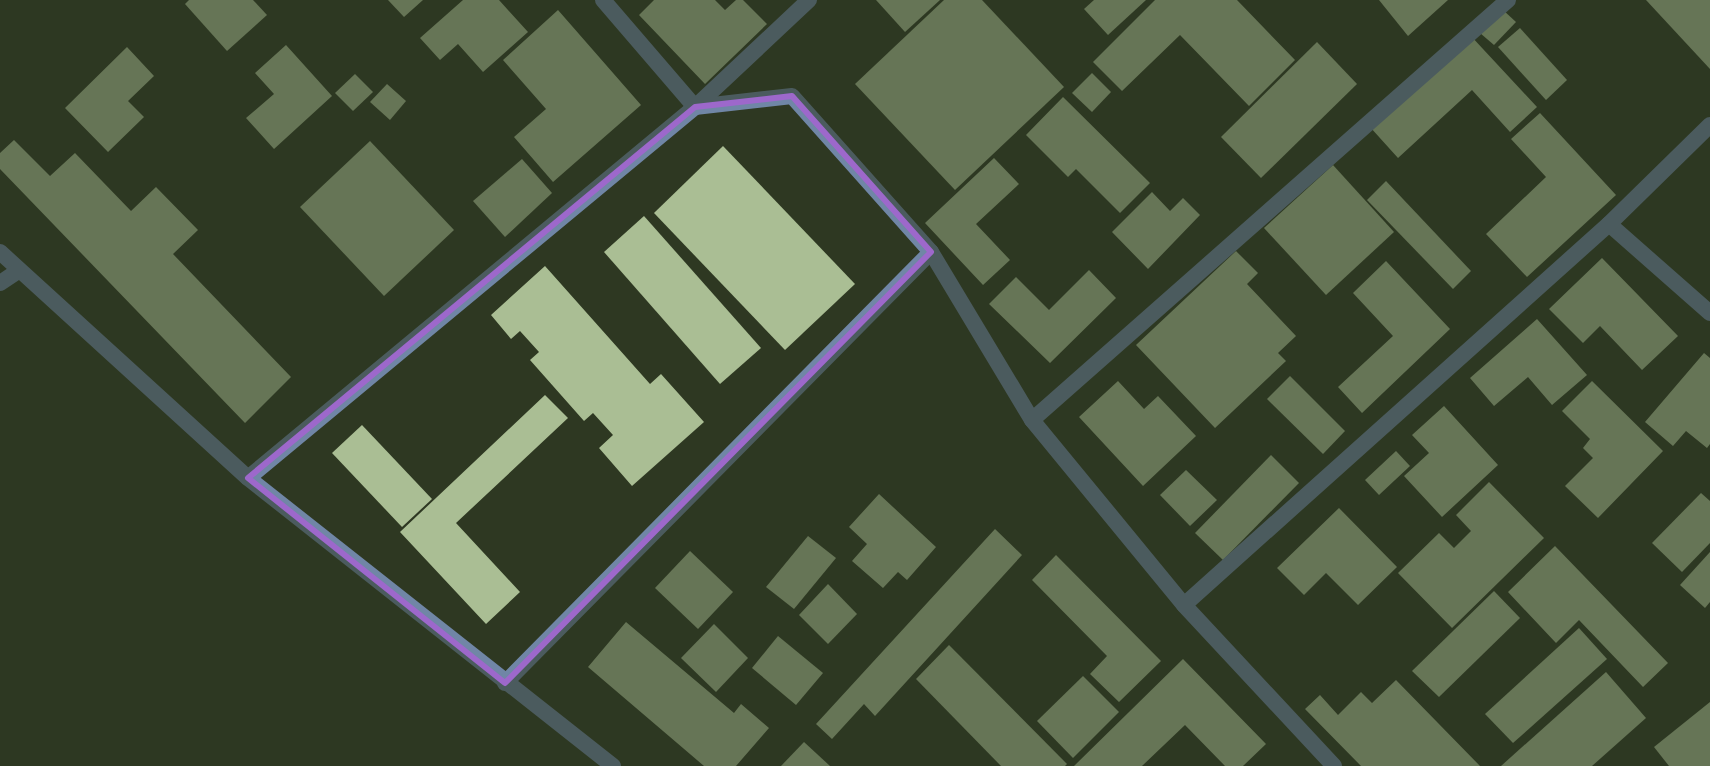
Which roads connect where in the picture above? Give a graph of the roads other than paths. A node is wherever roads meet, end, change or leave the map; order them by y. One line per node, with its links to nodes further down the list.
1 (603, 0): 4 (street)
2 (809, 0): 4 (street)
3 (1508, 0): 12 (street)
4 (695, 107): 8 (street); 13 (street)
5 (1710, 125): 6 (street)
6 (1609, 224): 11 (street); 14 (street)
7 (0, 252): 9 (street)
8 (931, 252): 12 (street); 15 (street)
9 (18, 271): 10 (street); 13 (street)
10 (0, 283)
11 (1710, 313)
12 (1032, 420): 14 (street)
13 (248, 478): 15 (street)
14 (1184, 605): 17 (street)
15 (505, 683): 16 (street)
16 (613, 766)
17 (1334, 766)

